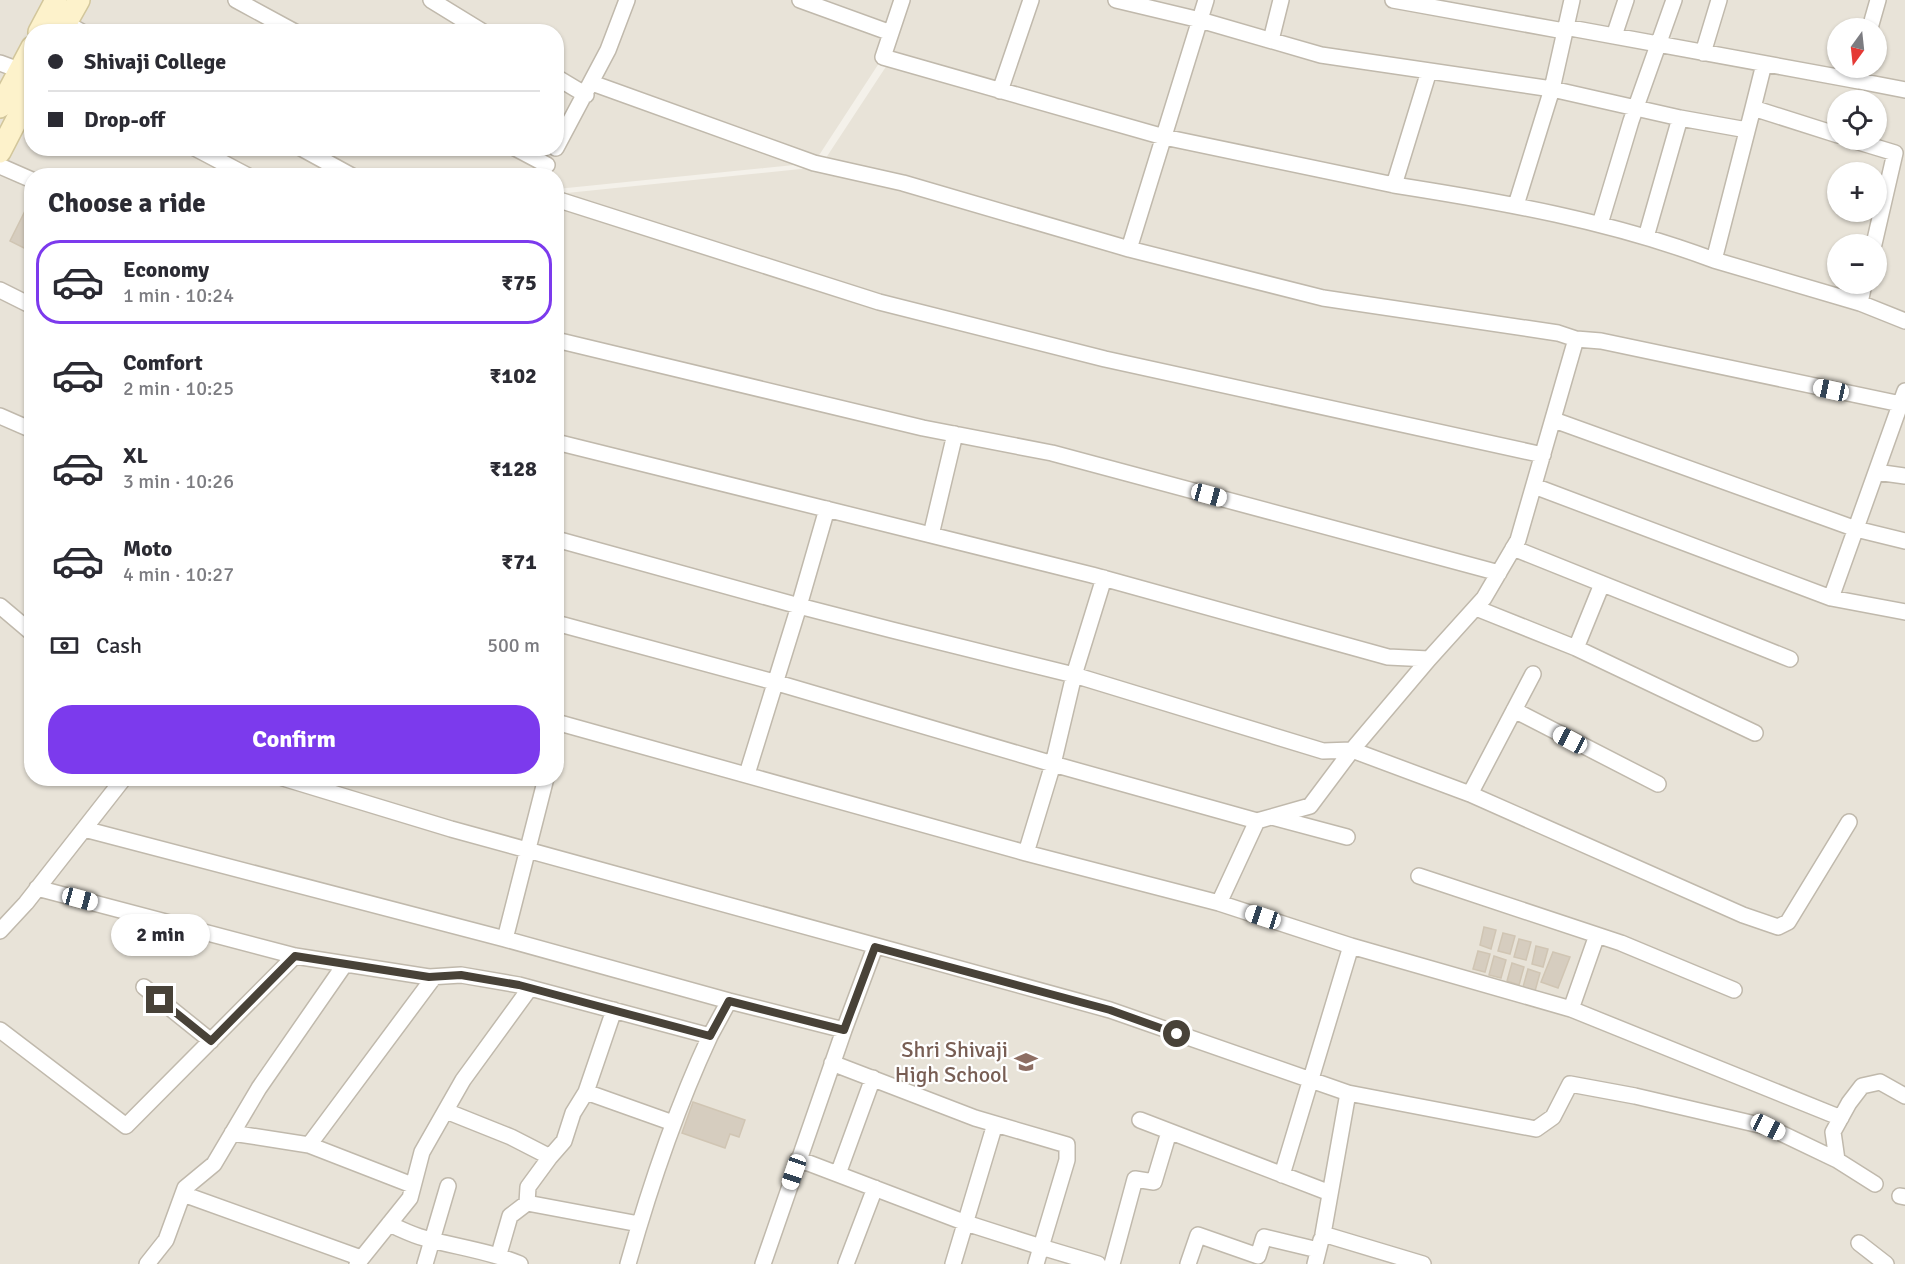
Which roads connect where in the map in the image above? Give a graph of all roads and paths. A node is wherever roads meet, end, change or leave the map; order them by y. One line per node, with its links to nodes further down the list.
1 (56, 0): 20 (main road)
2 (78, 0): 21 (main road)
3 (236, 0): 22 (street)
4 (431, 0): 23 (street)
5 (627, 0): 37 (street)
6 (800, 0): 25 (street)
7 (902, 0): 25 (street)
8 (1031, 0): 40 (street)
9 (1116, 0): 19 (street)
10 (1206, 0): 19 (street)
11 (1281, 0): 27 (street)
12 (1393, 0): 24 (street)
13 (1572, 0): 24 (street)
14 (1626, 0): 26 (street)
15 (1674, 0): 28 (street)
16 (1719, 0): 30 (street)
17 (1878, 0): 18 (street)
18 (1873, 18)
19 (1200, 20): 27 (street); 49 (street)
20 (43, 24)
21 (71, 24)
22 (280, 24)
23 (470, 24)
24 (1565, 29): 26 (street); 38 (street)
25 (891, 33): 40 (street)
26 (1614, 36): 28 (street)
27 (1271, 40): 33 (street)
28 (1658, 44): 30 (street); 43 (street)
29 (24, 53): 32 (main road)
30 (1702, 53): 31 (street)
31 (1764, 64): 34 (street); 44 (street)
32 (10, 66): 41 (main road)
33 (1429, 71): 38 (street); 60 (street)
34 (1827, 71)
35 (1871, 78): 39 (street)
36 (564, 80): 37 (street)
37 (589, 89): 48 (street); 66 (street)
38 (1552, 89): 43 (street); 62 (street)
39 (1905, 90)
40 (1000, 91): 49 (street)
41 (0, 106)
42 (24, 106): 51 (main road)
43 (1635, 108): 45 (street); 63 (street)
44 (1753, 108): 46 (street); 47 (street)
45 (1680, 118): 46 (street); 65 (street)
46 (1747, 130): 67 (street)
47 (1827, 132)
48 (564, 134)
49 (1164, 137): 60 (street); 66 (street)
50 (1885, 150): 64 (street)
51 (0, 152)
52 (210, 156): 56 (street)
53 (316, 156): 57 (street)
54 (526, 156): 58 (street)
55 (0, 166): 59 (street)
56 (233, 168)
57 (337, 168)
58 (541, 168)
59 (24, 176)
60 (1394, 184): 62 (street)
61 (564, 202): 81 (street)
62 (1516, 205): 63 (street)
63 (1600, 224): 65 (street)
64 (1876, 234)
65 (1646, 237): 67 (street)
66 (1129, 249): 73 (street)
67 (1714, 260): 71 (street)
68 (0, 290): 70 (street)
69 (1862, 294): 71 (street)
70 (24, 302)
71 (1860, 303): 72 (street)
72 (1905, 321)
73 (1576, 339): 75 (street); 77 (street)
74 (564, 342): 79 (street)
75 (1903, 400): 82 (street)
76 (0, 416): 78 (street)
77 (1554, 420): 81 (street); 86 (street)
78 (24, 426)
79 (955, 434): 87 (street); 91 (street)
80 (564, 444): 85 (street)
81 (1543, 455): 84 (street)
82 (1876, 472): 83 (street); 86 (street)
83 (1905, 476)
84 (1534, 486): 90 (street); 94 (street)
85 (827, 509): 87 (street); 96 (street)
86 (1856, 529): 89 (street); 94 (street)
87 (931, 535): 92 (street)
88 (564, 541): 96 (street)
89 (1905, 541)
90 (1513, 548): 91 (street); 93 (street)
91 (1499, 573): 97 (street)
92 (1104, 578): 102 (street); 105 (street)
93 (1602, 584): 101 (street); 103 (street)
94 (1831, 598): 98 (street)
95 (0, 606): 100 (street)
96 (799, 606): 105 (street); 106 (street)
97 (1476, 608): 101 (street); 102 (street)
98 (1905, 612)
99 (564, 625): 106 (street)
100 (24, 626)
101 (1576, 648): 109 (street)
102 (1429, 659): 110 (street)
103 (1790, 659)
104 (1533, 674): 107 (street)
105 (1074, 675): 110 (street); 111 (street)
106 (774, 682): 111 (street); 112 (street)
107 (1514, 710): 113 (street); 117 (street)
108 (564, 728): 112 (street)
109 (1755, 733)
110 (1352, 750): 117 (street); 118 (street)
111 (1053, 764): 118 (street); 123 (street)
112 (747, 774): 123 (street)
113 (1658, 784)
114 (118, 786): 120 (street)
115 (331, 786): 122 (street)
116 (544, 786): 122 (street)
117 (1470, 794): 119 (street)
118 (1265, 819): 121 (street); 126 (street)
119 (1849, 822)
120 (84, 829): 125 (street); 129 (street)
121 (1347, 837)
122 (529, 850): 129 (street); 131 (street)
123 (1026, 853): 126 (street)
124 (1419, 876): 128 (street)
125 (37, 888): 127 (street); 132 (street)
126 (1219, 903): 130 (street)
127 (0, 931)
128 (1597, 935): 137 (street); 139 (street)
129 (505, 939): 138 (street)
130 (1351, 946): 139 (street); 147 (street)
131 (875, 947): 142 (street); 147 (street)
132 (295, 956): 133 (street); 144 (street)
133 (345, 964): 134 (street); 157 (street)
134 (434, 977): 136 (street); 158 (street)
135 (144, 987): 144 (street)
136 (530, 988): 140 (street); 151 (street)
137 (1734, 990)
138 (729, 1001): 142 (street); 143 (street)
139 (1571, 1009): 152 (street)
140 (614, 1010): 143 (street); 148 (street)
141 (0, 1030): 144 (street)
142 (844, 1030): 145 (street)
143 (710, 1036): 154 (street)
144 (211, 1041)
145 (832, 1063): 146 (street); 160 (street)
146 (873, 1078): 155 (street); 162 (street)
147 (1309, 1080): 149 (street); 163 (street)
148 (586, 1092): 154 (street); 159 (street)
149 (1348, 1093): 161 (street); 168 (street)
150 (1905, 1096): 152 (street)
151 (446, 1111): 159 (street); 165 (street)
152 (1841, 1118): 161 (street)
153 (1140, 1120): 156 (street)
154 (673, 1123): 173 (street)
155 (995, 1124): 171 (street); 177 (street)
156 (1169, 1132): 163 (street); 191 (street)
157 (232, 1133): 158 (street); 169 (street)
158 (309, 1145): 165 (street)
159 (550, 1156): 170 (street)
160 (798, 1159): 162 (street); 186 (street)
161 (1837, 1160): 164 (street)
162 (838, 1174): 167 (street)
163 (1282, 1175): 168 (street)
164 (1875, 1184)
165 (412, 1185): 172 (street)
166 (448, 1186): 175 (street)
167 (875, 1188): 171 (street); 187 (street)
168 (1330, 1193): 174 (street)
169 (183, 1194): 181 (street); 182 (street)
170 (527, 1203): 173 (street); 178 (street)
171 (966, 1223): 177 (street); 188 (street)
172 (389, 1224): 175 (street); 181 (street)
173 (639, 1224): 185 (street)
174 (1323, 1234): 179 (street); 193 (street)
175 (432, 1240): 180 (street); 183 (street)
176 (1859, 1243): 194 (street)
177 (1041, 1247): 189 (street); 190 (street)
178 (499, 1254): 180 (street); 184 (street)
179 (1317, 1257): 192 (street)
180 (478, 1258)
181 (359, 1261)
182 (147, 1264)
183 (425, 1264)
184 (520, 1264)
185 (628, 1264)
186 (763, 1264)
187 (846, 1264)
188 (953, 1264)
189 (1035, 1264)
190 (1098, 1264)
191 (1112, 1264)
192 (1188, 1264)
193 (1423, 1264)
194 (1886, 1264)

